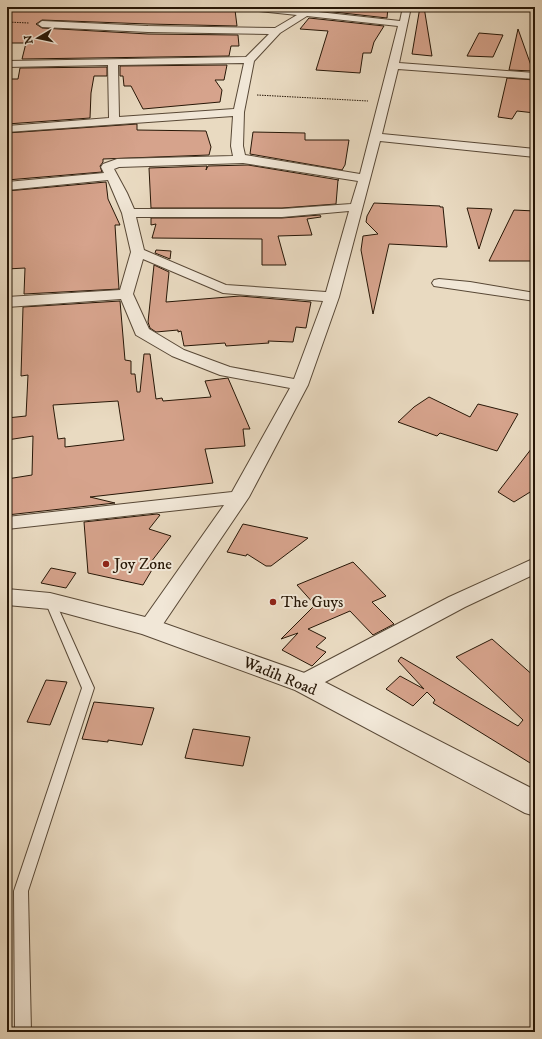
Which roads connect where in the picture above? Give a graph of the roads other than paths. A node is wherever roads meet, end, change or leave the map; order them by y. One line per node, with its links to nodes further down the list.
1 (250, 7): 3 (street)
2 (406, 7): 6 (street)
3 (293, 9): 4 (street)
4 (306, 13): 6 (street); 7 (street)
5 (42, 24): 7 (street)
6 (403, 24): 11 (street)
7 (277, 31): 8 (street)
8 (249, 60): 9 (street); 13 (street)
9 (114, 62): 10 (street); 14 (street)
10 (7, 64)
11 (394, 66): 12 (street); 16 (street)
12 (535, 76)
13 (239, 112): 14 (street); 18 (street)
14 (114, 121): 15 (street)
15 (7, 129)
16 (374, 137): 17 (street); 20 (street)
17 (535, 153)
18 (243, 159): 19 (street); 20 (street)
19 (112, 176): 21 (street); 23 (street)
20 (364, 178): 22 (street)
21 (7, 186)
22 (358, 207): 23 (street); 27 (street)
23 (129, 213): 24 (street)
24 (138, 252): 26 (street); 27 (street)
25 (439, 283): 28 (street)
26 (126, 294): 29 (street); 30 (street)
27 (332, 297): 30 (street)
28 (535, 297)
29 (7, 302)
30 (300, 385): 31 (street)
31 (239, 497): 32 (street); 36 (street)
32 (7, 523)
33 (535, 565): 37 (street)
34 (7, 597): 35 (street, Wadih Road)
35 (50, 601): 36 (street, Wadih Road); 39 (lane)
36 (149, 627): 37 (street, Wadih Road)
37 (304, 683): 38 (street, Wadih Road)
38 (535, 804)
39 (23, 1032)

